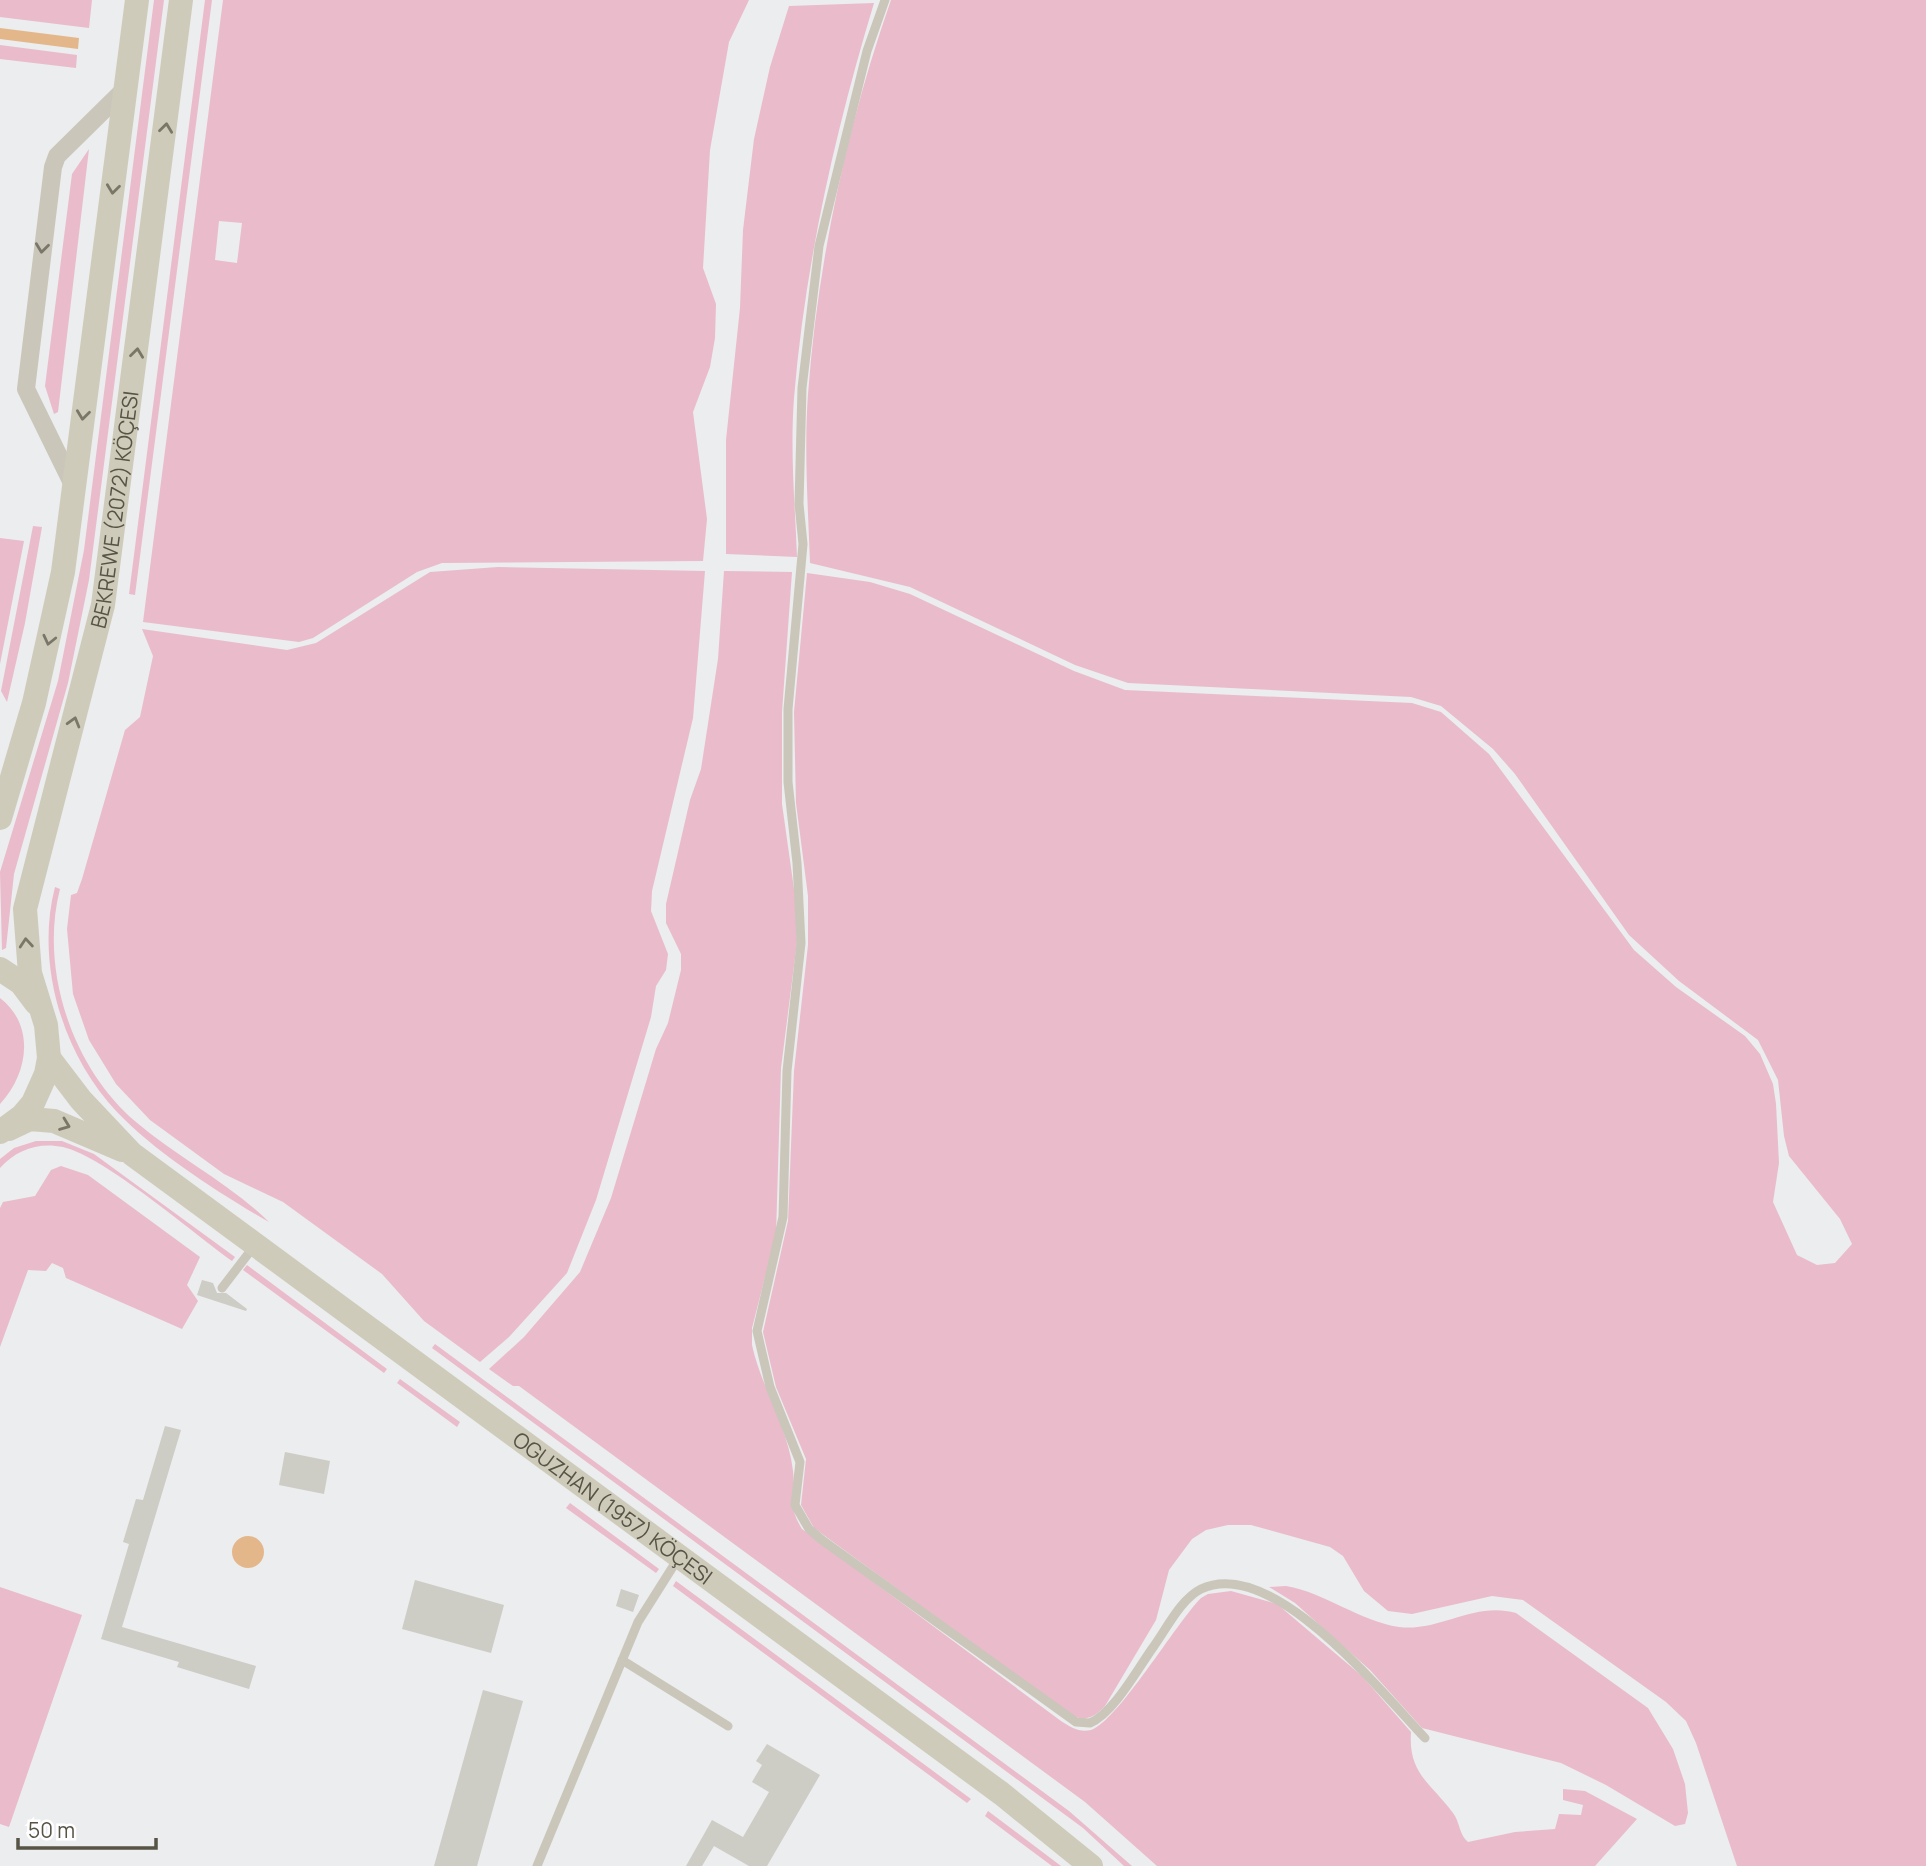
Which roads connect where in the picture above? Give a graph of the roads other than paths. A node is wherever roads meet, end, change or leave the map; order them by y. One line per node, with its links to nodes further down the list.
1 (137, 0): 4 (main road, BEKREWE (2072) KÖÇESI)
2 (181, 0): 8 (main road, BEKREWE (2072) KÖÇESI, one-way to 2)
3 (885, 0): 17 (lane)
4 (126, 88): 5 (main road, BEKREWE (2072) KÖÇESI, one-way to 5); 5 (street, one-way to 5)
5 (74, 487): 6 (main road, BEKREWE (2072) KÖÇESI, one-way to 6)
6 (0, 818)
7 (0, 969): 8 (main road, BEKREWE (2072) KÖÇESI)
8 (40, 1010): 9 (main road, BEKREWE (2072) KÖÇESI)
9 (49, 1058): 10 (main road, BEKREWE (2072) KÖÇESI); 11 (main road, OGUZHAN (1957) KÖÇESI)
10 (0, 1132): 11 (main road, OGUZHAN (1957) KÖÇESI, one-way to 11)
11 (132, 1154): 12 (main road, OGUZHAN (1957) KÖÇESI)
12 (255, 1245): 13 (lane); 14 (main road, OGUZHAN (1957) KÖÇESI)
13 (222, 1288)
14 (680, 1556): 15 (lane); 19 (main road, OGUZHAN (1957) KÖÇESI)
15 (622, 1660): 16 (lane); 18 (lane)
16 (728, 1726)
17 (1425, 1738)
18 (537, 1866)
19 (1091, 1866)

